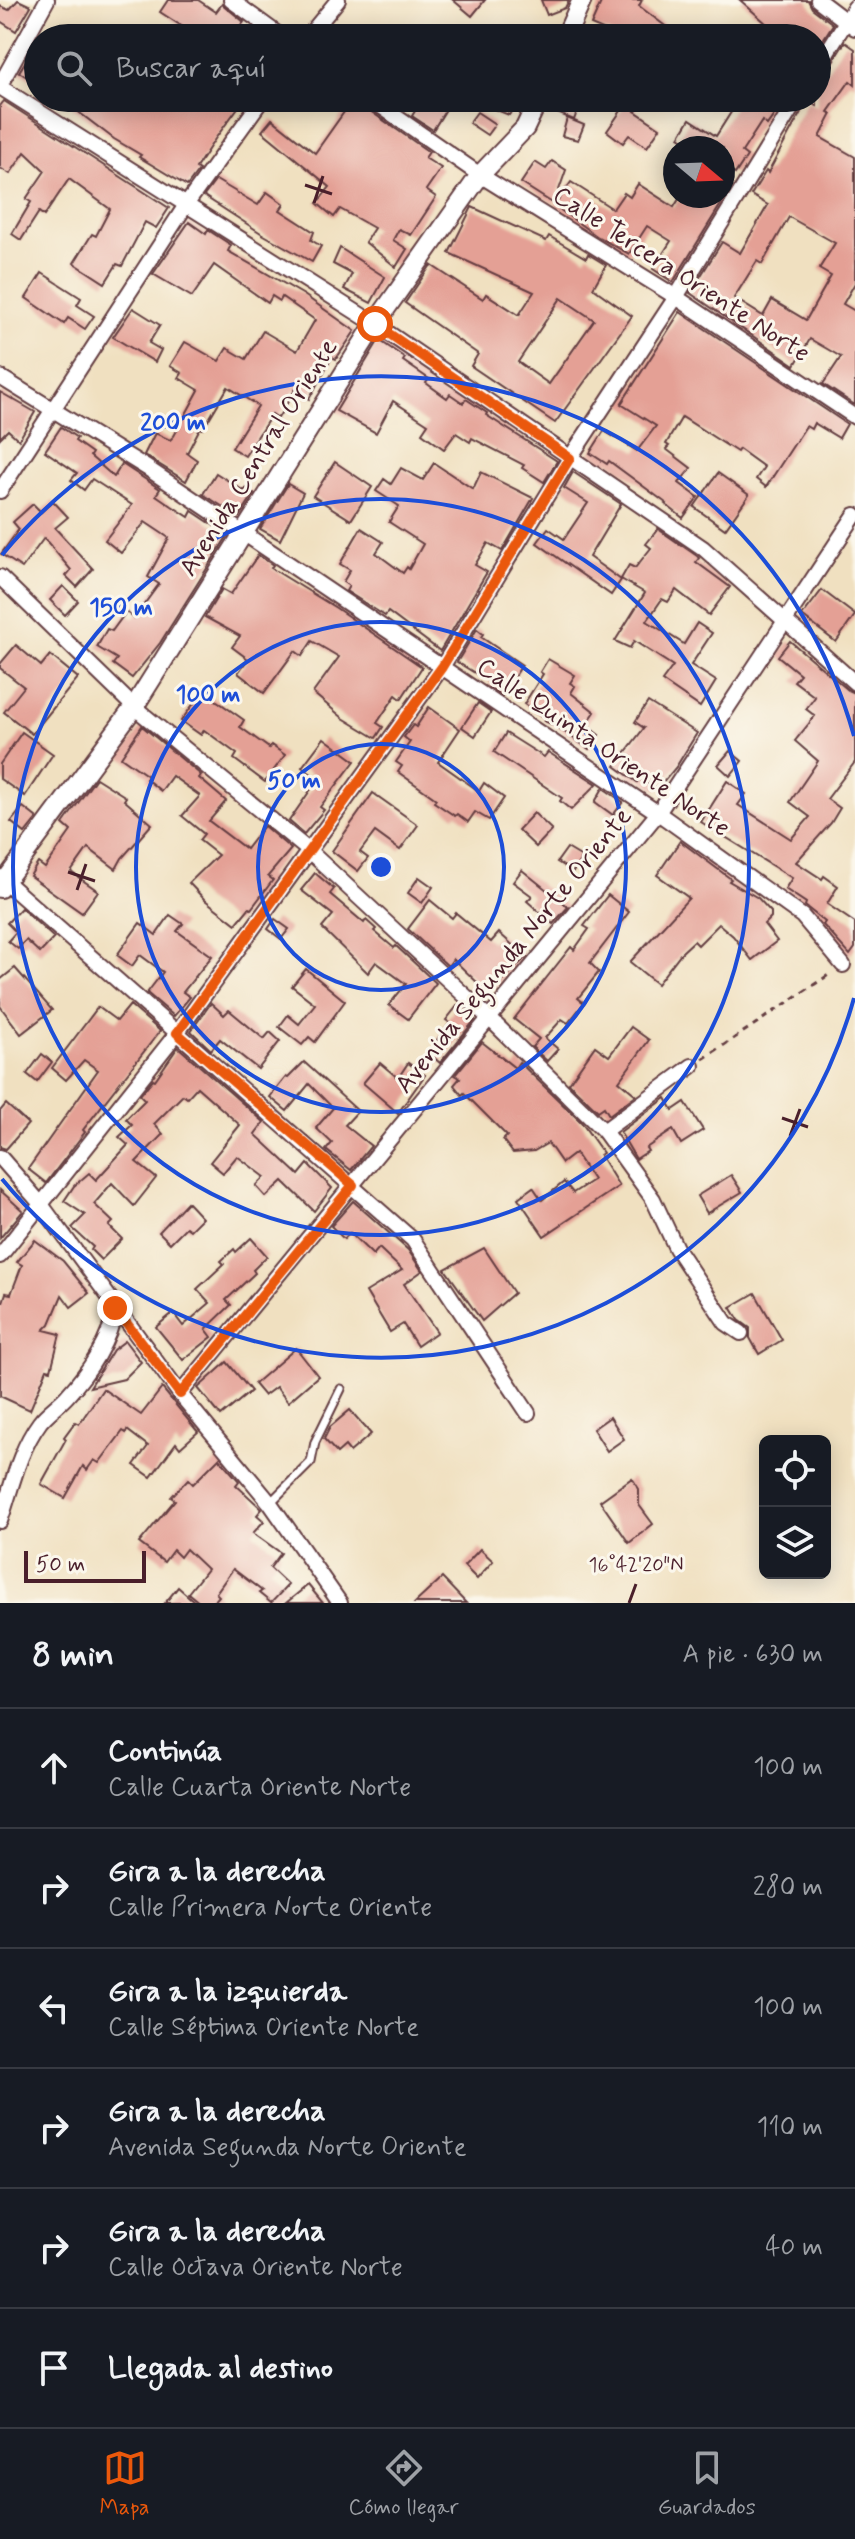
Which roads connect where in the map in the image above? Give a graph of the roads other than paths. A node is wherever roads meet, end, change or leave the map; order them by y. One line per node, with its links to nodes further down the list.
1 (47, 0): 7 (street)
2 (231, 0): 8 (street)
3 (338, 0): 9 (street)
4 (582, 0): 10 (street)
5 (818, 0): 11 (street)
6 (855, 7): 11 (street)
7 (34, 24)
8 (264, 24)
9 (318, 24)
10 (571, 24)
11 (851, 24): 13 (street)
12 (24, 42): 14 (street)
13 (831, 50)
14 (0, 86): 15 (street)
15 (24, 101)
16 (41, 112): 22 (street)
17 (253, 112): 22 (street)
18 (389, 112): 21 (street, Calle Tercera Oriente Norte)
19 (532, 112): 21 (street, Avenida Central Oriente)
20 (789, 112): 23 (street)
21 (480, 175): 23 (street, Calle Tercera Oriente Norte); 24 (street, Avenida Central Oriente)
22 (186, 205): 24 (street); 26 (street)
23 (676, 297): 27 (street, Calle Tercera Oriente Norte); 28 (street)
24 (375, 324): 28 (street); 31 (street, Avenida Central Oriente)
25 (0, 377): 26 (street, Calle Quinta Oriente Norte)
26 (52, 410): 29 (street); 31 (street, Calle Quinta Oriente Norte)
27 (855, 417)
28 (570, 458): 33 (street); 34 (street)
29 (0, 491)
30 (855, 515): 33 (street, Avenida Segunda Norte Oriente)
31 (242, 532): 34 (street, Calle Quinta Oriente Norte); 36 (street, Avenida Central Oriente)
32 (0, 577): 36 (street)
33 (785, 620): 35 (street); 37 (street, Avenida Segunda Norte Oriente)
34 (442, 667): 37 (street, Calle Quinta Oriente Norte); 38 (street)
35 (855, 683)
36 (134, 707): 38 (street); 39 (street, Avenida Central Oriente)
37 (658, 813): 40 (street, Calle Quinta Oriente Norte); 41 (street, Avenida Segunda Norte Oriente)
38 (308, 850): 41 (street); 42 (street)
39 (2, 882): 42 (street)
40 (843, 965)
41 (489, 1018): 44 (street); 46 (street, Avenida Segunda Norte Oriente)
42 (177, 1033): 46 (street); 47 (street)
43 (692, 1066): 44 (street)
44 (604, 1131): 50 (street)
45 (0, 1157): 47 (street)
46 (353, 1185): 52 (street, Avenida Segunda Norte Oriente); 53 (street)
47 (40, 1203): 48 (street); 49 (street)
48 (0, 1256)
49 (115, 1308): 52 (street); 55 (street)
50 (741, 1333)
51 (341, 1389): 54 (lane)
52 (180, 1394): 54 (street)
53 (528, 1413)
54 (270, 1503): 56 (street)
55 (0, 1521)
56 (340, 1603)

